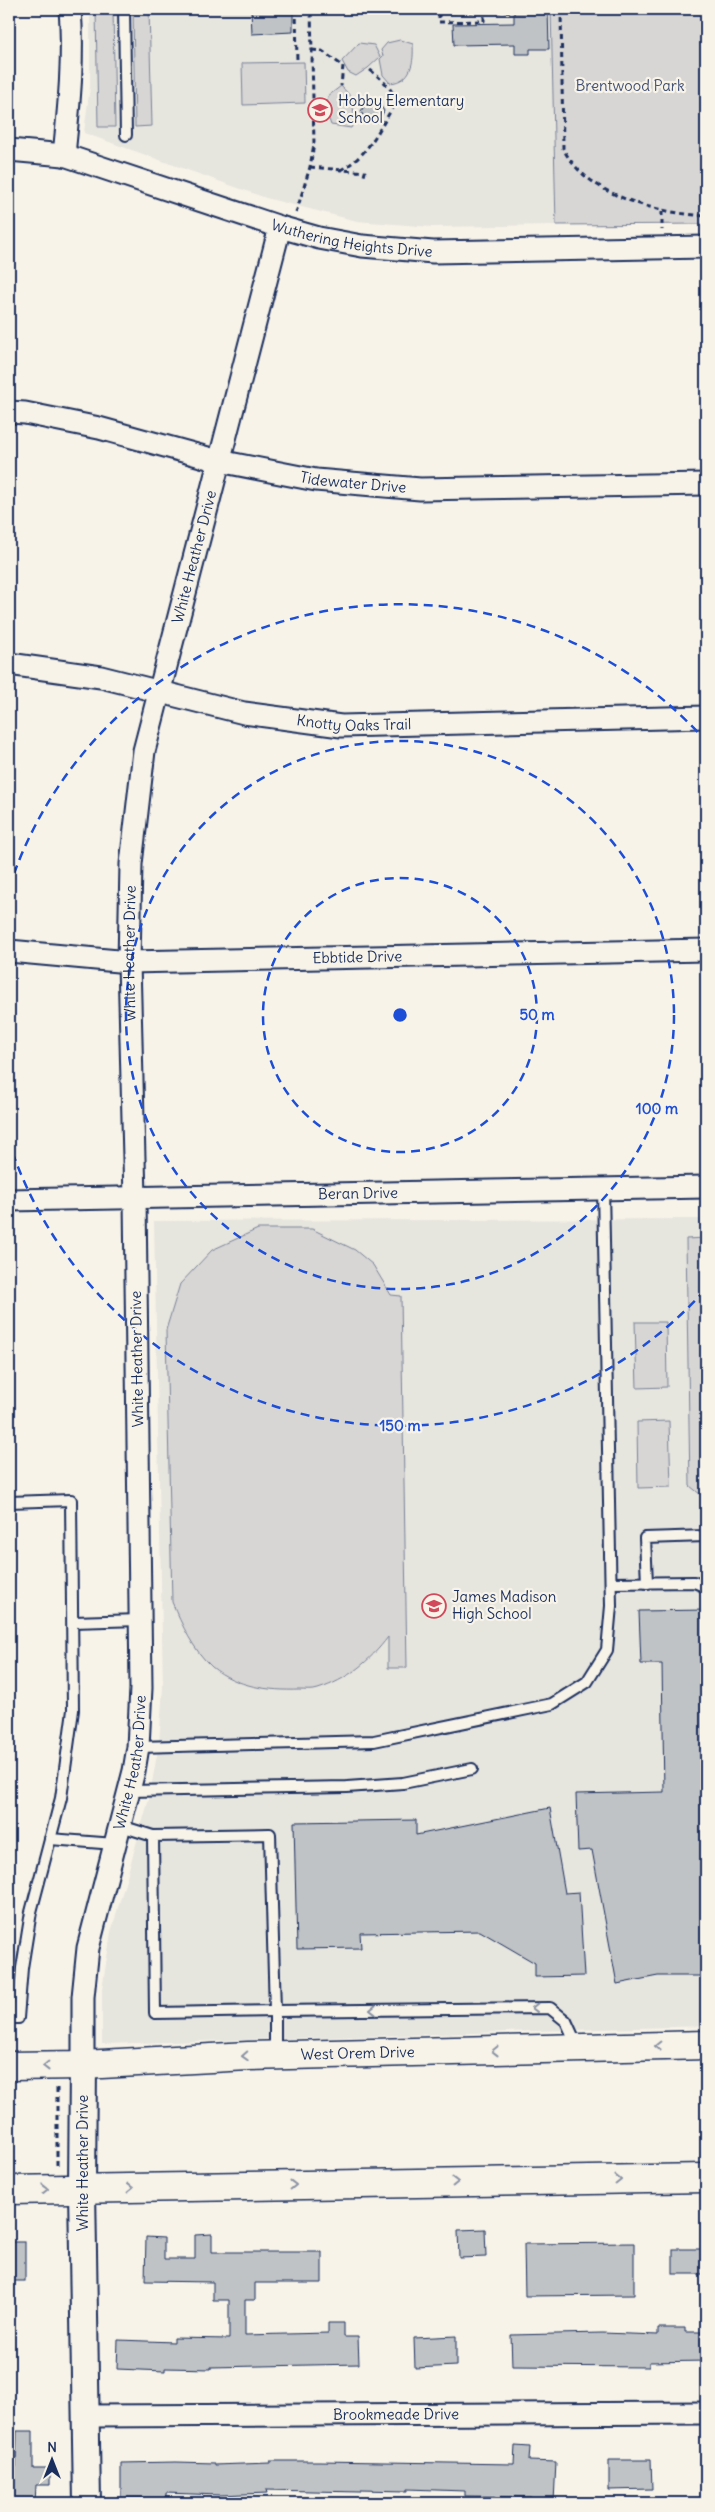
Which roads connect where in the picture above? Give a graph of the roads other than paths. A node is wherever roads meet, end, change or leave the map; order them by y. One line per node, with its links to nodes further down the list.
1 (70, 9): 5 (street)
2 (124, 9): 3 (lane)
3 (126, 135)
4 (9, 150): 5 (street, Wuthering Heights Drive)
5 (64, 156): 6 (street, Wuthering Heights Drive)
6 (285, 228): 7 (street, Wuthering Heights Drive); 9 (street, White Heather Drive)
7 (706, 247)
8 (9, 412): 9 (street, Tidewater Drive)
9 (219, 461): 10 (street, Tidewater Drive); 12 (street, White Heather Drive)
10 (706, 484)
11 (9, 664): 12 (street, Knotty Oaks Trail)
12 (159, 690): 13 (street, Knotty Oaks Trail); 16 (street, White Heather Drive)
13 (706, 717)
14 (706, 950): 16 (street, Ebbtide Drive)
15 (9, 951): 16 (street, Ebbtide Drive)
16 (129, 962): 19 (street, White Heather Drive)
17 (706, 1187): 18 (street, Beran Drive)
18 (603, 1188): 19 (street, Beran Drive); 23 (lane)
19 (135, 1198): 20 (street, Beran Drive); 26 (street, White Heather Drive)
20 (9, 1200)
21 (9, 1502): 27 (lane)
22 (706, 1536): 24 (lane)
23 (611, 1583): 24 (lane); 28 (lane)
24 (647, 1583): 25 (lane)
25 (706, 1587)
26 (140, 1620): 27 (lane); 28 (street, White Heather Drive)
27 (73, 1622): 33 (lane)
28 (138, 1747): 30 (street, White Heather Drive)
29 (472, 1769): 30 (lane)
30 (129, 1791): 31 (street, White Heather Drive)
31 (118, 1835): 32 (lane); 33 (lane); 39 (street, White Heather Drive)
32 (153, 1836): 34 (lane); 34 (lane)
33 (50, 1838): 35 (lane)
34 (274, 2011): 37 (lane, one-way to 34); 38 (lane)
35 (9, 2018)
36 (706, 2045): 37 (main road, West Orem Drive, one-way to 37)
37 (579, 2049): 38 (main road, West Orem Drive, one-way to 38)
38 (275, 2056): 39 (main road, West Orem Drive, one-way to 39)
39 (83, 2065): 40 (main road, West Orem Drive, one-way to 40); 42 (street, White Heather Drive)
40 (9, 2066)
41 (706, 2178): 42 (main road, one-way to 41)
42 (82, 2189): 43 (main road, one-way to 42); 45 (street, White Heather Drive)
43 (9, 2190)
44 (706, 2413): 45 (street, Brookmeade Drive)
45 (85, 2416): 46 (street, White Heather Drive)
46 (87, 2503)

